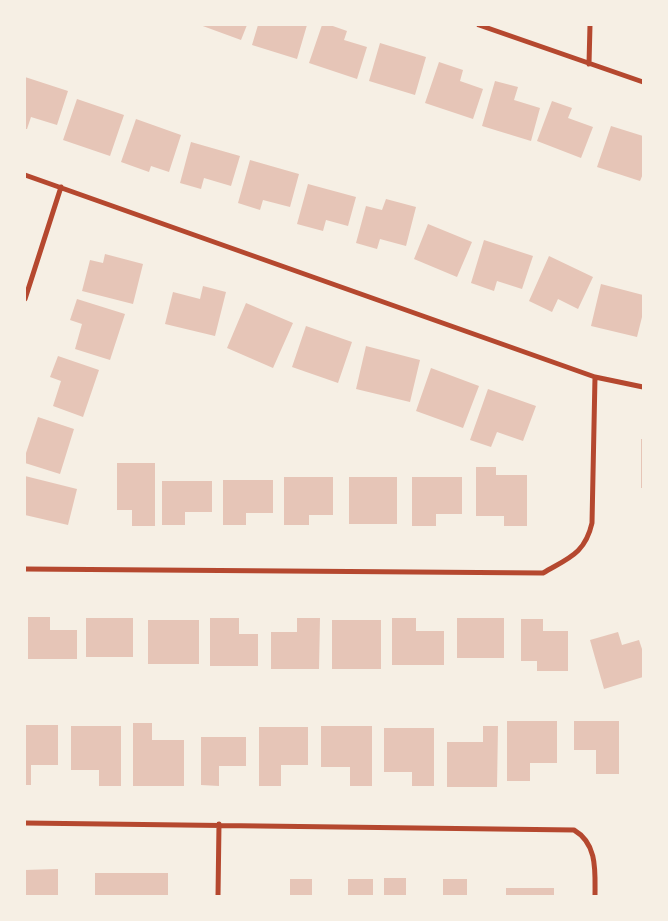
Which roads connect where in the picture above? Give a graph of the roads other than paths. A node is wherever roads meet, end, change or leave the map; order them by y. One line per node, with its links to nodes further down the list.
1 (479, 25): 3 (street)
2 (590, 25): 3 (street)
3 (589, 64): 4 (street)
4 (643, 82)
5 (25, 175): 6 (street)
6 (61, 187): 7 (street); 8 (street)
7 (25, 299)
8 (595, 377): 9 (street); 10 (street)
9 (643, 387)
10 (25, 568)
11 (25, 823): 12 (street)
12 (219, 824): 13 (street); 14 (street)
13 (218, 896)
14 (595, 896)

